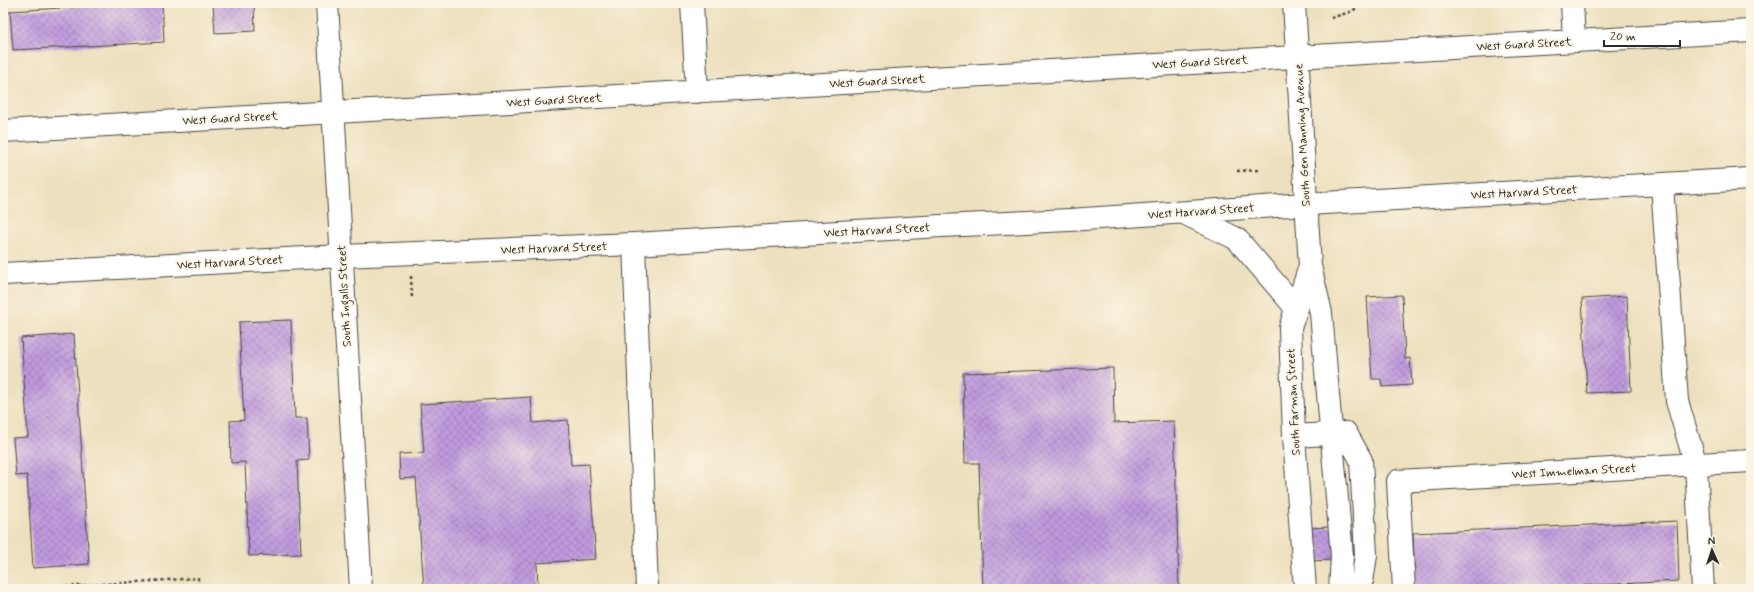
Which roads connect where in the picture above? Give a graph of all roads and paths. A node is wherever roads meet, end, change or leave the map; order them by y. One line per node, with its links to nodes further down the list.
1 (327, 3): 11 (street, South Ingalls Street)
2 (692, 3): 10 (street)
3 (1294, 3): 9 (street, South Gen Manning Avenue)
4 (1360, 3): 6 (path)
5 (1572, 3): 8 (street)
6 (1331, 18)
7 (1751, 31): 8 (street, West Guard Street)
8 (1574, 41): 9 (street, West Guard Street)
9 (1297, 57): 10 (street, West Guard Street); 17 (street, South Gen Manning Avenue)
10 (697, 92): 11 (street, West Guard Street)
11 (334, 112): 12 (street, West Guard Street); 20 (street, South Ingalls Street)
12 (3, 131)
13 (1258, 170): 14 (path)
14 (1237, 171)
15 (1751, 179): 16 (street, West Harvard Street)
16 (1662, 184): 17 (street, West Harvard Street); 29 (street)
17 (1306, 204): 18 (street, West Harvard Street); 21 (street, South Gen Manning Avenue)
18 (1183, 212): 19 (street, West Harvard Street); 25 (street)
19 (634, 244): 20 (street, West Harvard Street); 33 (street)
20 (342, 256): 23 (street, West Harvard Street); 32 (street, South Ingalls Street)
21 (1310, 266): 25 (street, South Farman Street); 26 (street)
22 (411, 270): 24 (path)
23 (3, 274)
24 (412, 300)
25 (1296, 308): 27 (street, South Farman Street)
26 (1339, 434): 27 (street); 35 (street); 36 (street); 37 (street)
27 (1294, 436): 34 (street, South Farman Street)
28 (1751, 461): 29 (street, West Immelman Street)
29 (1696, 465): 38 (street, West Immelman Street); 39 (street)
30 (54, 589): 31 (path)
31 (199, 589)
32 (361, 589)
33 (647, 589)
34 (1305, 589)
35 (1340, 589)
36 (1350, 589)
37 (1361, 589)
38 (1404, 589)
39 (1703, 589)

